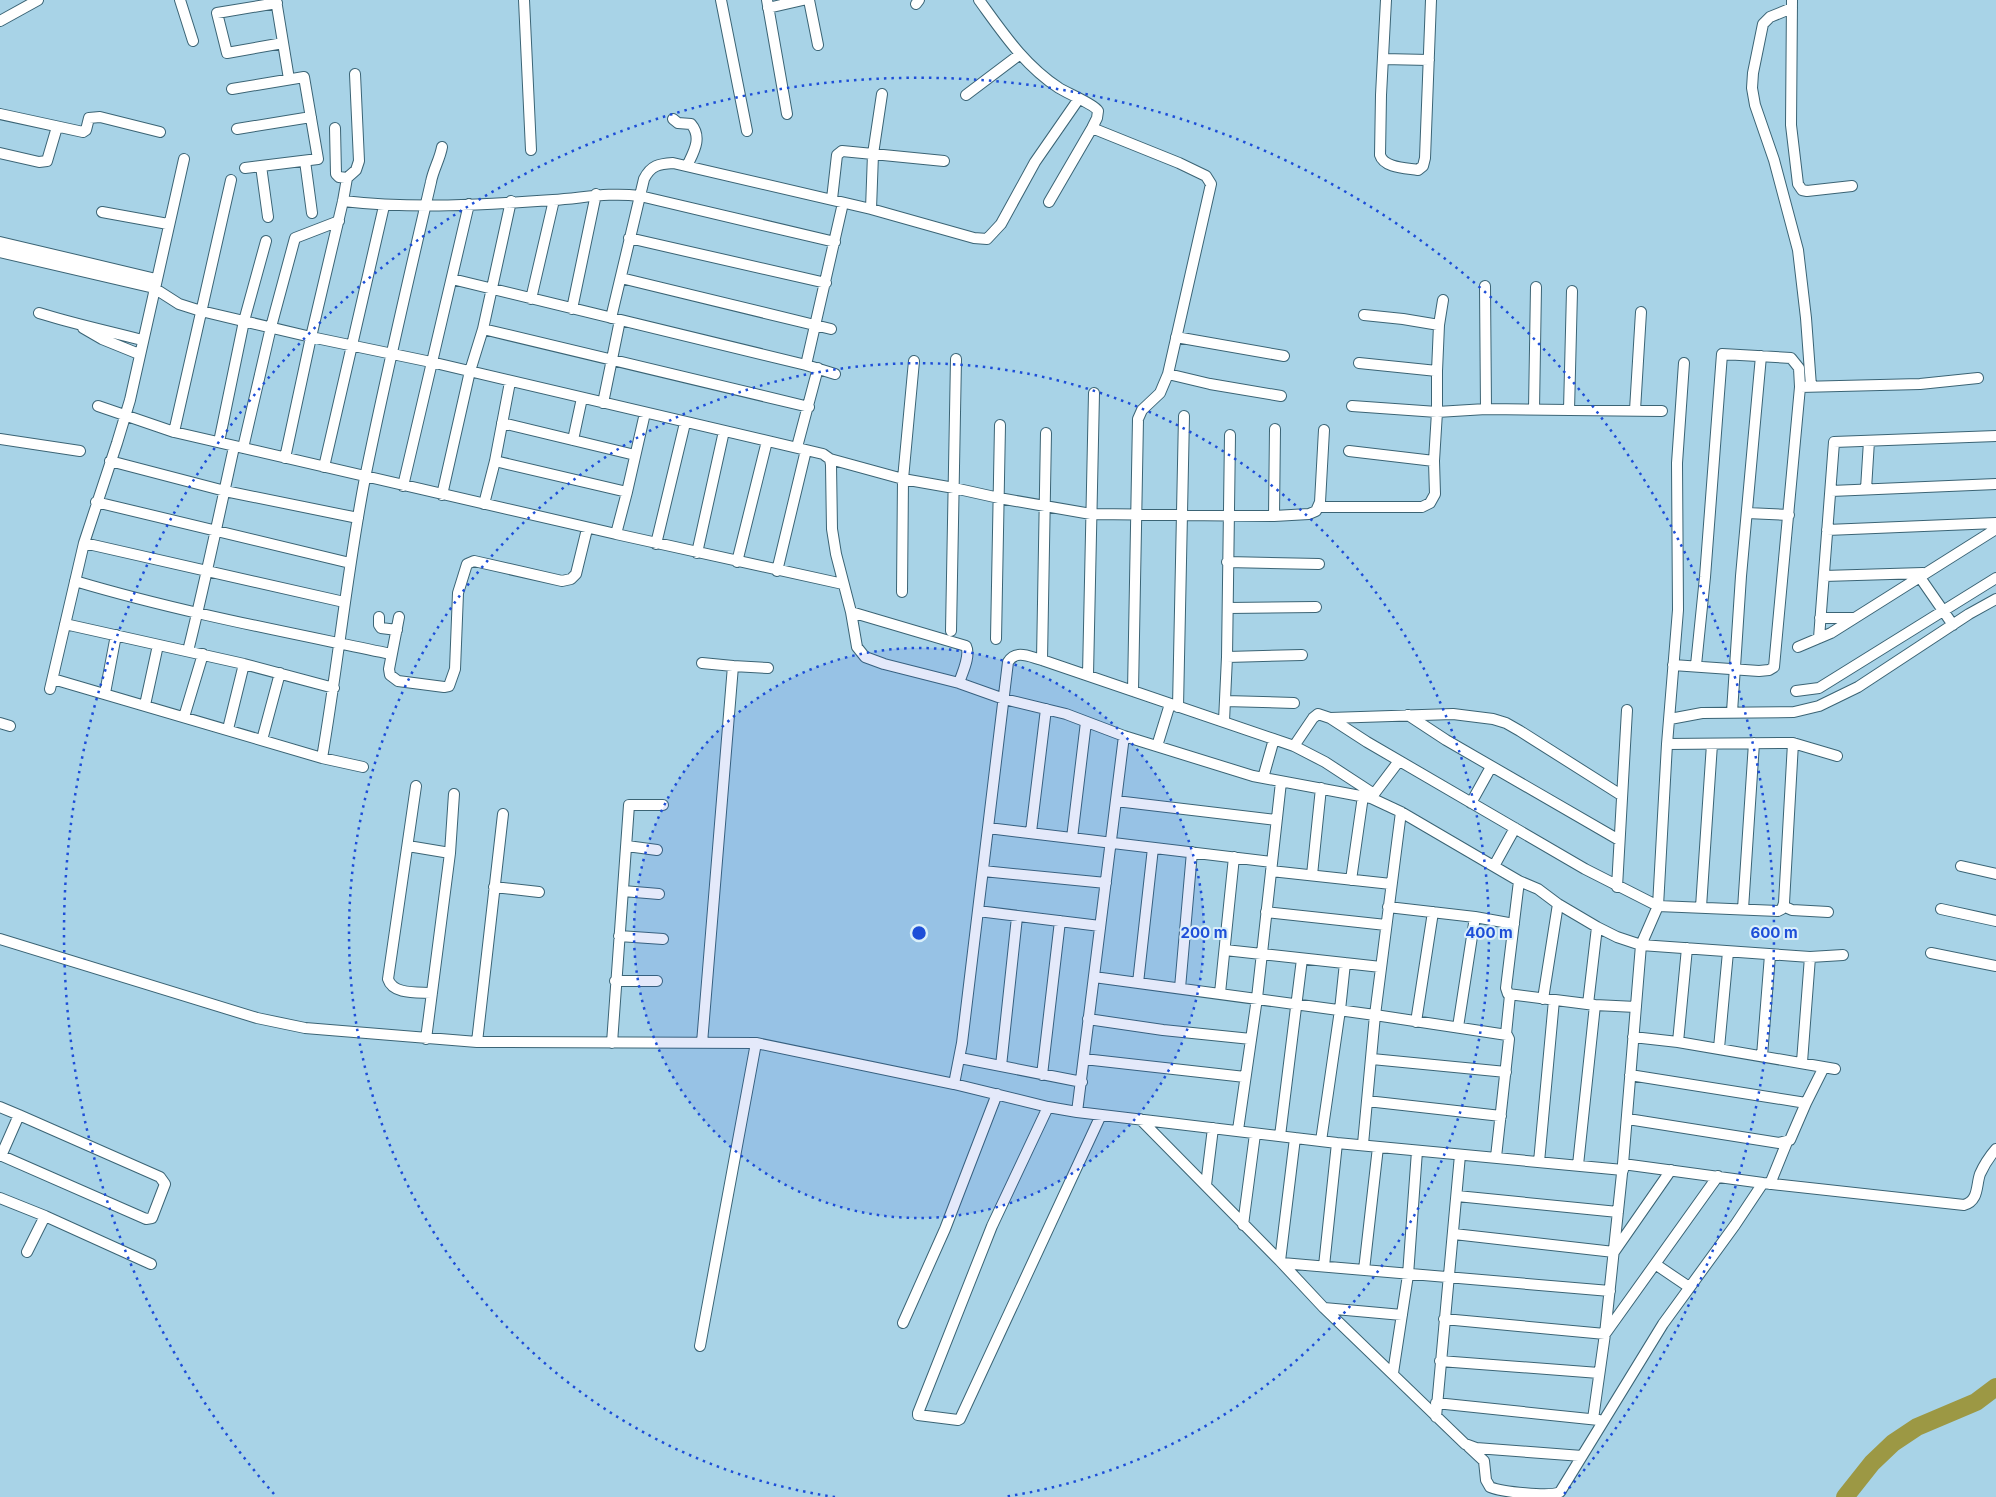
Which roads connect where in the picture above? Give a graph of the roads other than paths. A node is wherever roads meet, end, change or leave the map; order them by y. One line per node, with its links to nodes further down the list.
1 (38, 0): 13 (street)
2 (180, 0): 14 (street)
3 (524, 0): 37 (street)
4 (721, 0): 34 (street)
5 (803, 0): 11 (street)
6 (809, 0): 16 (street)
7 (979, 0): 17 (street)
8 (1386, 0): 18 (street)
9 (1431, 0): 19 (street)
10 (277, 2): 15 (street); 15 (street)
11 (767, 4): 27 (street)
12 (1792, 4): 48 (street); 115 (street)
13 (0, 21)
14 (193, 41)
15 (283, 42): 21 (street)
16 (818, 45)
17 (1019, 55): 24 (street); 25 (street)
18 (1383, 59): 19 (street); 19 (street)
19 (1429, 60)
20 (354, 74): 46 (street)
21 (290, 79): 22 (street); 28 (street)
22 (232, 90)
23 (882, 94): 39 (street)
24 (966, 94)
25 (1078, 100): 32 (street); 60 (street)
26 (0, 114): 30 (street)
27 (788, 114)
28 (311, 117): 33 (street); 41 (street)
29 (673, 119): 44 (street)
30 (57, 128): 35 (street); 38 (street)
31 (335, 128): 46 (street)
32 (1092, 128): 55 (street); 94 (street)
33 (237, 129)
34 (747, 131)
35 (160, 132)
36 (442, 146): 59 (street)
37 (531, 150)
38 (0, 153)
39 (873, 154): 42 (street); 51 (street); 60 (street)
40 (184, 159): 65 (street)
41 (305, 161): 43 (street); 62 (street)
42 (944, 161)
43 (261, 166): 45 (street); 63 (street)
44 (687, 166): 50 (street); 51 (street)
45 (245, 168)
46 (347, 178): 53 (street)
47 (230, 180): 81 (street)
48 (1852, 186)
49 (596, 194): 50 (street); 52 (street); 80 (street)
50 (640, 196): 66 (street); 68 (street)
51 (832, 199): 56 (street)
52 (554, 200): 54 (street); 78 (street)
53 (344, 201): 58 (street); 64 (street)
54 (511, 201): 57 (street); 76 (street)
55 (1050, 202)
56 (843, 203): 60 (street); 68 (street)
57 (469, 204): 59 (street); 71 (street)
58 (384, 206): 59 (street); 96 (street)
59 (426, 207): 98 (street)
60 (871, 209)
61 (102, 212): 65 (street)
62 (312, 213)
63 (268, 217)
64 (338, 221): 90 (street); 93 (street)
65 (168, 224): 73 (street)
66 (629, 238): 70 (street); 72 (street)
67 (266, 241): 86 (street)
68 (835, 242): 72 (street)
69 (4, 248): 73 (street)
70 (621, 278): 85 (street); 87 (street)
71 (452, 279): 76 (street); 104 (street)
72 (826, 283): 87 (street)
73 (155, 284): 81 (street); 95 (street)
74 (1485, 286): 124 (street)
75 (1536, 287): 125 (street)
76 (492, 290): 78 (street); 91 (street)
77 (1572, 292): 126 (street)
78 (532, 300): 80 (street)
79 (1443, 300): 89 (street)
80 (572, 309): 85 (street)
81 (201, 311): 86 (street); 139 (street)
82 (1641, 312): 127 (street)
83 (40, 313): 88 (street)
84 (1364, 315): 89 (street)
85 (616, 319): 102 (street); 106 (street)
86 (244, 321): 90 (street); 147 (street)
87 (815, 324): 92 (street); 106 (street)
88 (77, 325): 95 (street); 97 (street)
89 (1439, 326): 110 (street)
90 (271, 327): 93 (street); 148 (street)
91 (483, 329): 102 (street); 109 (street)
92 (831, 329)
93 (310, 337): 96 (street); 153 (street)
94 (1176, 337): 99 (street); 112 (street)
95 (142, 340): 97 (street)
96 (352, 346): 98 (street); 158 (street)
97 (139, 354): 132 (street)
98 (391, 354): 104 (street); 159 (street)
99 (1284, 356)
100 (1761, 356): 116 (street); 174 (street); 233 (street)
101 (956, 359): 163 (street)
102 (612, 361): 120 (street); 123 (street)
103 (914, 361): 160 (street)
104 (431, 362): 109 (street); 162 (street)
105 (1684, 363): 232 (street)
106 (806, 364): 108 (street)
107 (1359, 364): 110 (street)
108 (818, 368): 111 (street); 123 (street)
109 (470, 371): 114 (street); 168 (street)
110 (1437, 371): 129 (street)
111 (835, 374)
112 (1168, 374): 118 (street); 177 (street)
113 (1978, 378): 115 (street)
114 (510, 382): 119 (street); 133 (street)
115 (1811, 386): 116 (street)
116 (1800, 387): 179 (street)
117 (1094, 393): 175 (street)
118 (1281, 396)
119 (582, 398): 120 (street); 144 (street)
120 (603, 403): 130 (street)
121 (98, 406): 132 (street)
122 (1352, 406): 129 (street)
123 (809, 407): 149 (street)
124 (1486, 409): 125 (street); 129 (street)
125 (1534, 409): 126 (street)
126 (1569, 410): 127 (street)
127 (1635, 410): 128 (street)
128 (1662, 410)
129 (1437, 412): 155 (street)
130 (645, 413): 134 (street); 152 (street)
131 (1184, 416): 178 (street)
132 (125, 417): 139 (street); 156 (street)
133 (502, 423): 144 (street); 157 (street)
134 (685, 423): 138 (street); 189 (street)
135 (1000, 425): 169 (street)
136 (1275, 429): 180 (street)
137 (1324, 430): 173 (street)
138 (724, 431): 145 (street); 190 (street)
139 (174, 432): 147 (street)
140 (1046, 433): 172 (street)
141 (1230, 435): 176 (street)
142 (1996, 436): 146 (street)
143 (0, 439): 150 (street)
144 (572, 440): 152 (street)
145 (767, 441): 149 (street); 191 (street)
146 (1869, 441): 164 (street); 166 (street)
147 (219, 442): 148 (street)
148 (239, 447): 153 (street); 165 (street)
149 (802, 449): 154 (street); 196 (street)
150 (80, 451)
151 (1349, 451): 155 (street)
152 (635, 455): 167 (street)
153 (285, 458): 158 (street)
154 (830, 459): 160 (street); 201 (street)
155 (1434, 460): 173 (street)
156 (110, 461): 165 (street); 170 (street)
157 (495, 462): 167 (street); 171 (street)
158 (324, 467): 159 (street)
159 (365, 478): 162 (street); 181 (street)
160 (899, 478): 163 (street); 202 (street)
161 (1996, 484): 164 (street)
162 (403, 486): 168 (street)
163 (954, 488): 169 (street); 217 (street)
164 (1866, 489): 166 (street)
165 (224, 491): 181 (street); 186 (street)
166 (1830, 491): 185 (street)
167 (628, 492): 187 (street)
168 (442, 495): 171 (street)
169 (999, 498): 172 (street); 220 (street)
170 (96, 502): 186 (street); 188 (street)
171 (484, 504): 183 (street)
172 (1045, 505): 175 (street); 229 (street)
173 (1319, 506): 180 (street)
174 (1747, 513): 179 (street); 236 (street)
175 (1091, 514): 177 (street); 238 (street)
176 (1228, 514): 178 (street); 180 (street); 192 (street)
177 (1137, 515): 178 (street); 241 (street)
178 (1183, 515): 248 (street)
179 (1789, 515): 236 (street)
180 (1274, 516)
181 (358, 518): 193 (street)
182 (1996, 523): 185 (street)
183 (587, 529): 187 (street); 226 (street)
184 (1996, 529): 197 (street)
185 (1827, 530): 198 (street)
186 (215, 531): 193 (street); 195 (street)
187 (616, 534): 189 (street)
188 (84, 543): 195 (street); 200 (street)
189 (656, 544): 190 (street)
190 (698, 554): 191 (street)
191 (737, 562): 196 (street)
192 (1228, 562): 194 (street); 206 (street)
193 (350, 563): 204 (street)
194 (1319, 564)
195 (208, 570): 204 (street); 208 (street)
196 (777, 571): 201 (street)
197 (1922, 575): 198 (street); 207 (street); 213 (street)
198 (1824, 576): 212 (street)
199 (1996, 578): 207 (street)
200 (75, 582): 208 (street); 214 (street)
201 (843, 584): 209 (street)
202 (902, 592)
203 (1996, 599): 215 (street)
204 (344, 602): 221 (street)
205 (1316, 607): 206 (street)
206 (1228, 608): 228 (street)
207 (1944, 610): 215 (street); 242 (street)
208 (198, 612): 221 (street); 224 (street)
209 (851, 612): 239 (street); 239 (street)
210 (379, 617): 216 (street)
211 (399, 617): 216 (street)
212 (1820, 618): 213 (street); 219 (street)
213 (1855, 618): 219 (street)
214 (66, 624): 218 (street); 243 (street)
215 (1953, 624): 251 (street)
216 (397, 630): 226 (street)
217 (951, 631)
218 (116, 635): 222 (street); 243 (street)
219 (1819, 638): 223 (street)
220 (996, 640)
221 (339, 644): 226 (street); 240 (street)
222 (158, 645): 224 (street); 247 (street)
223 (1798, 646)
224 (188, 651): 225 (street)
225 (203, 654): 231 (street); 253 (street)
226 (391, 654)
227 (1302, 655): 228 (street)
228 (1227, 657): 245 (street)
229 (1042, 660): 238 (street); 244 (street)
230 (702, 663): 234 (street)
231 (244, 664): 237 (street); 258 (street)
232 (1673, 665): 233 (street); 255 (street)
233 (1696, 665): 236 (street)
234 (733, 666): 235 (street); 375 (street)
235 (768, 668)
236 (1736, 669): 251 (street)
237 (280, 673): 240 (street); 261 (street)
238 (1088, 675): 241 (street)
239 (959, 683): 244 (street)
240 (334, 688): 269 (street)
241 (1133, 691): 248 (street)
242 (1796, 691)
243 (105, 693): 247 (street)
244 (1004, 699): 249 (street); 286 (street)
245 (1225, 701): 246 (street); 256 (street)
246 (1294, 703)
247 (144, 705): 253 (street)
248 (1174, 706): 256 (street); 266 (street)
249 (1046, 709): 257 (street); 288 (street)
250 (1626, 710): 278 (street)
251 (1732, 712): 255 (street)
252 (1408, 715): 254 (street); 272 (street); 278 (street)
253 (184, 717): 258 (street)
254 (1330, 718): 267 (street); 270 (street)
255 (1670, 719): 264 (street)
256 (1224, 721): 260 (street)
257 (1086, 722): 259 (street); 289 (street)
258 (228, 729): 261 (street)
259 (1124, 736): 266 (street); 280 (street)
260 (1274, 739): 267 (street); 273 (street)
261 (262, 740): 269 (street)
262 (1754, 743): 263 (street); 265 (street); 319 (street)
263 (1793, 743): 268 (street); 316 (street)
264 (1667, 744): 265 (street); 315 (street)
265 (1712, 744): 318 (street)
266 (1157, 746): 273 (street)
267 (1294, 746): 279 (street)
268 (1837, 756)
269 (322, 758): 271 (street)
270 (1399, 761): 279 (street); 281 (street)
271 (363, 767)
272 (1491, 767): 281 (street); 290 (street)
273 (1263, 778): 274 (street)
274 (1281, 782): 276 (street); 285 (street)
275 (416, 786): 292 (street)
276 (1321, 788): 279 (street); 304 (street)
277 (454, 794): 297 (street)
278 (1621, 795): 290 (street)
279 (1369, 796): 283 (street); 305 (street)
280 (1116, 801): 285 (street); 291 (street)
281 (1471, 803): 287 (street)
282 (663, 805): 293 (street)
283 (1401, 812): 299 (street); 308 (street)
284 (503, 814): 310 (street)
285 (1276, 820): 301 (street)
286 (988, 828): 288 (street); 302 (street)
287 (1514, 828): 299 (street); 309 (street)
288 (1031, 832): 289 (street)
289 (1072, 838): 291 (street)
290 (1619, 840): 309 (street)
291 (1110, 843): 294 (street); 307 (street)
292 (408, 846): 297 (street); 354 (street)
293 (627, 846): 295 (street); 311 (street)
294 (1153, 848): 296 (street); 352 (street)
295 (657, 850)
296 (1192, 852): 298 (street); 353 (street)
297 (450, 853): 354 (street)
298 (1234, 857): 301 (street); 338 (street)
299 (1494, 866): 306 (street)
300 (1961, 866): 303 (street)
301 (1271, 867): 304 (street); 322 (street)
302 (983, 871): 307 (street); 321 (street)
303 (1996, 874)
304 (1312, 875): 305 (street)
305 (1351, 880): 308 (street)
306 (1519, 881): 314 (street); 329 (street)
307 (1106, 883): 331 (street)
308 (1391, 884): 317 (street)
309 (1617, 886): 315 (street)
310 (494, 888): 312 (street); 372 (street)
311 (623, 891): 313 (street); 333 (street)
312 (539, 892)
313 (658, 894)
314 (1558, 904): 332 (street); 358 (street)
315 (1658, 906): 318 (street); 336 (street)
316 (1784, 906): 319 (street); 324 (street)
317 (1388, 907): 323 (street); 330 (street)
318 (1701, 907): 319 (street)
319 (1743, 909)
320 (1941, 909): 328 (street)
321 (978, 911): 325 (street); 379 (street)
322 (1266, 912): 330 (street); 341 (street)
323 (1433, 912): 326 (street); 366 (street)
324 (1828, 912)
325 (1017, 917): 327 (street); 383 (street)
326 (1475, 917): 329 (street); 367 (street)
327 (1060, 921): 331 (street); 387 (street)
328 (1996, 921)
329 (1514, 924): 356 (street)
330 (1386, 925): 348 (street)
331 (1100, 926): 349 (street)
332 (1597, 926): 336 (street); 361 (street)
333 (619, 936): 335 (street); 350 (street)
334 (0, 939): 370 (street)
335 (663, 939)
336 (1641, 945): 337 (street); 362 (street)
337 (1687, 948): 339 (street); 373 (street)
338 (1225, 950): 341 (street); 355 (street)
339 (1728, 952): 342 (street); 377 (street)
340 (1931, 952): 347 (street)
341 (1262, 955): 345 (street); 357 (street)
342 (1770, 955): 344 (street); 378 (street)
343 (1843, 955): 344 (street)
344 (1810, 957): 382 (street)
345 (1302, 958): 346 (street); 360 (street)
346 (1345, 963): 348 (street); 363 (street)
347 (1996, 966)
348 (1380, 967): 364 (street)
349 (1094, 977): 352 (street); 365 (street)
350 (615, 981): 351 (street); 374 (street)
351 (657, 981)
352 (1138, 983): 353 (street)
353 (1180, 988): 355 (street)
354 (432, 993): 370 (street)
355 (1220, 993): 357 (street)
356 (1510, 995): 358 (street); 368 (street)
357 (1257, 998): 360 (street); 371 (street)
358 (1543, 999): 359 (street)
359 (1554, 1000): 361 (street); 418 (street)
360 (1297, 1004): 363 (street); 406 (street)
361 (1592, 1005): 362 (street); 419 (street)
362 (1636, 1008): 369 (street)
363 (1340, 1010): 364 (street); 408 (street)
364 (1375, 1015): 366 (street); 381 (street)
365 (1088, 1019): 371 (street); 380 (street)
366 (1416, 1022): 367 (street)
367 (1458, 1027): 368 (street)
368 (1506, 1034): 386 (street)
369 (1633, 1037): 373 (street); 388 (street)
370 (426, 1038): 372 (street)
371 (1251, 1039): 389 (street)
372 (476, 1042): 374 (street)
373 (1678, 1042): 377 (street)
374 (612, 1043): 375 (street)
375 (702, 1043): 376 (street)
376 (756, 1043): 391 (street); 447 (street)
377 (1719, 1048): 378 (street)
378 (1762, 1056): 382 (street)
379 (960, 1058): 383 (street); 391 (street)
380 (1084, 1059): 389 (street); 390 (street)
381 (1372, 1059): 386 (street); 393 (street)
382 (1802, 1062): 384 (street)
383 (1000, 1066): 387 (street)
384 (1824, 1067): 385 (street); 394 (street)
385 (1835, 1069)
386 (1506, 1072): 400 (street)
387 (1042, 1075): 390 (street)
388 (1630, 1075): 394 (street); 402 (street)
389 (1245, 1077): 404 (street)
390 (1082, 1082): 397 (street)
391 (954, 1084): 392 (street)
392 (997, 1094): 396 (street); 445 (street)
393 (1367, 1101): 400 (street); 411 (street)
394 (1806, 1104): 409 (street)
395 (0, 1107): 398 (street)
396 (1048, 1107): 397 (street); 399 (street)
397 (1077, 1112): 399 (street)
398 (19, 1115): 416 (street); 416 (street)
399 (1101, 1115): 401 (street)
400 (1501, 1116): 417 (street)
401 (1140, 1119): 403 (street); 424 (street)
402 (1628, 1119): 409 (street); 420 (street)
403 (1213, 1128): 404 (street); 424 (street)
404 (1238, 1130): 405 (street)
405 (1255, 1134): 406 (street); 429 (street)
406 (1280, 1136): 407 (street)
407 (1295, 1138): 408 (street); 433 (street)
408 (1321, 1141): 410 (street)
409 (1787, 1142): 423 (street)
410 (1337, 1143): 411 (street); 436 (street)
411 (1363, 1144): 412 (street)
412 (1378, 1147): 414 (street); 437 (street)
413 (1996, 1149): 423 (street)
414 (1417, 1151): 415 (street); 438 (street)
415 (1460, 1155): 417 (street); 425 (street)
416 (1, 1156)
417 (1496, 1157): 418 (street)
418 (1539, 1162): 419 (street)
419 (1578, 1165): 420 (street)
420 (1623, 1167): 421 (street); 427 (street)
421 (1670, 1170): 422 (street); 432 (street)
422 (1718, 1176): 423 (street); 435 (street)
423 (1767, 1183): 440 (street)
424 (1206, 1185): 429 (street)
425 (1456, 1196): 427 (street); 430 (street)
426 (0, 1198): 428 (street)
427 (1618, 1212): 432 (street)
428 (45, 1216): 431 (street); 434 (street)
429 (1243, 1225): 433 (street)
430 (1454, 1234): 432 (street); 439 (street)
431 (26, 1252)
432 (1614, 1252): 441 (street)
433 (1281, 1262): 436 (street); 442 (street)
434 (150, 1264)
435 (1655, 1264): 440 (street); 446 (street)
436 (1324, 1266): 437 (street)
437 (1364, 1270): 438 (street)
438 (1408, 1274): 439 (street); 443 (street)
439 (1448, 1278): 441 (street); 444 (street)
440 (1689, 1288): 453 (street)
441 (1610, 1291): 446 (street)
442 (1324, 1308): 443 (street); 449 (street)
443 (1402, 1315): 449 (street)
444 (1444, 1319): 446 (street); 448 (street)
445 (903, 1323)
446 (1605, 1334): 450 (street)
447 (700, 1346)
448 (1440, 1361): 450 (street); 451 (street)
449 (1392, 1373): 452 (street)
450 (1599, 1374): 453 (street)
451 (1436, 1403): 452 (street); 453 (street)
452 (1436, 1417): 454 (street)
453 (1598, 1420): 455 (street)
454 (1469, 1446): 455 (street); 455 (street)
455 (1582, 1456)

